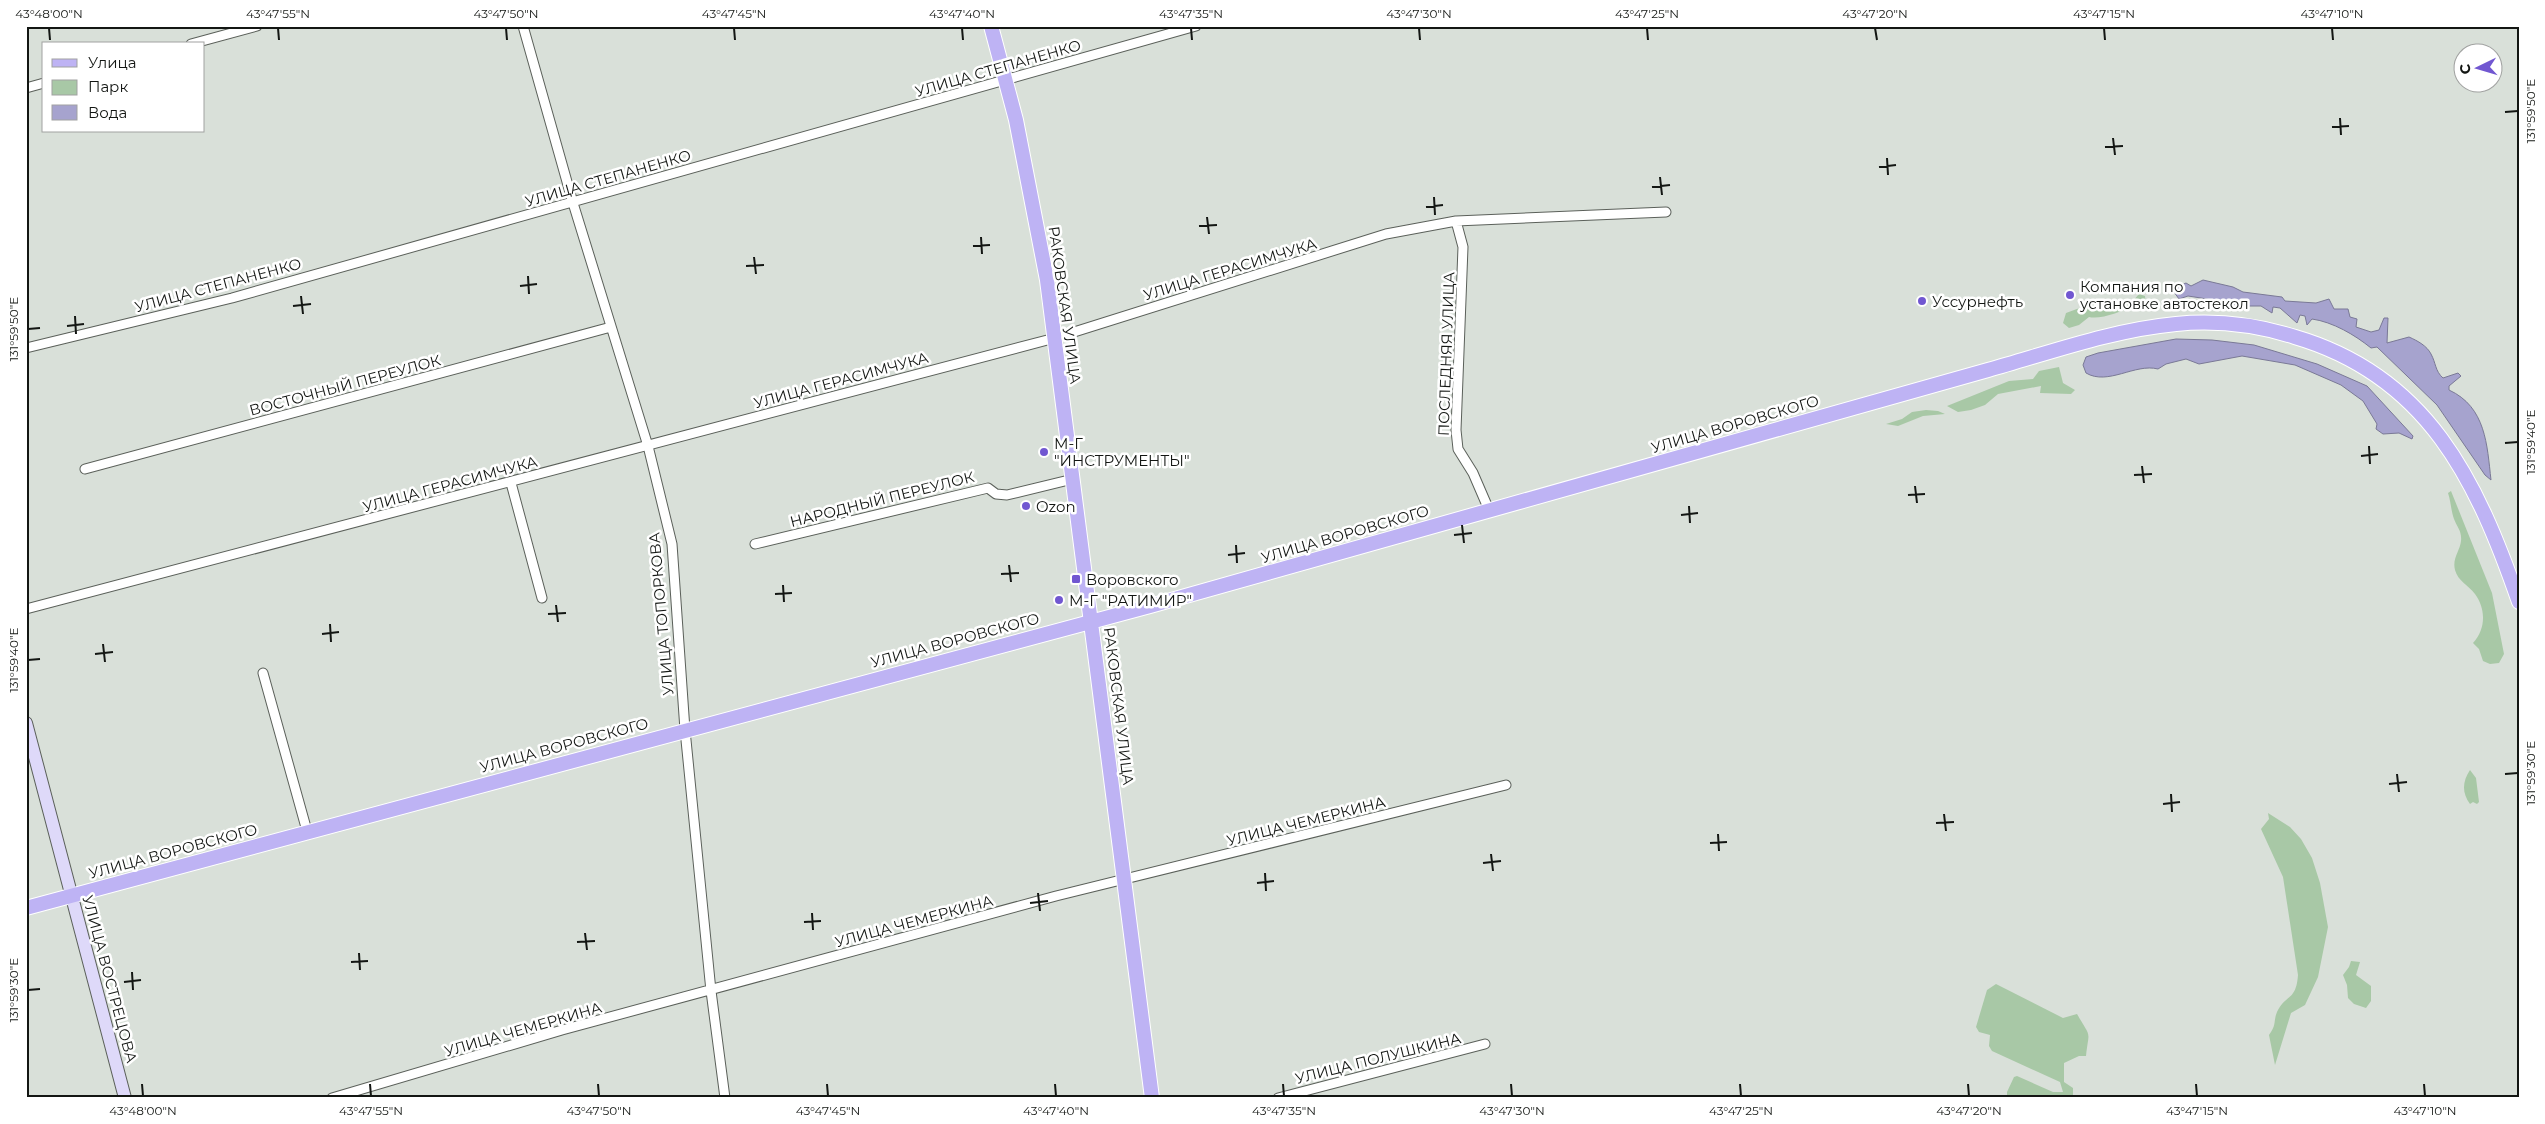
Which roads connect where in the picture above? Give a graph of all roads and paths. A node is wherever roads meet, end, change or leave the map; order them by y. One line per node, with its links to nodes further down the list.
1 (257, 26): 5 (street)
2 (523, 26): 9 (street, УЛИЦА ТОПОРКОВА)
3 (991, 26): 6 (main road, РАКОВСКАЯ УЛИЦА)
4 (1196, 26): 6 (street, УЛИЦА СТЕПАНЕНКО)
5 (198, 42)
6 (1006, 81): 9 (street, УЛИЦА СТЕПАНЕНКО); 13 (main road, РАКОВСКАЯ УЛИЦА)
7 (42, 84): 8 (street)
8 (26, 88)
9 (573, 203): 12 (street, УЛИЦА ТОПОРКОВА); 14 (street, УЛИЦА СТЕПАНЕНКО)
10 (1666, 212): 11 (street, УЛИЦА ГЕРАСИМЧУКА)
11 (1456, 222): 13 (street, УЛИЦА ГЕРАСИМЧУКА); 19 (street, ПОСЛЕДНЯЯ УЛИЦА)
12 (611, 327): 15 (street, УЛИЦА ТОПОРКОВА); 16 (street, ВОСТОЧНЫЙ ПЕРЕУЛОК)
13 (1055, 338): 15 (street, УЛИЦА ГЕРАСИМЧУКА); 17 (main road, РАКОВСКАЯ УЛИЦА)
14 (26, 348)
15 (648, 446): 18 (street, УЛИЦА ГЕРАСИМЧУКА); 27 (street, УЛИЦА ТОПОРКОВА)
16 (85, 469)
17 (1073, 479): 20 (street, НАРОДНЫЙ ПЕРЕУЛОК); 24 (main road, РАКОВСКАЯ УЛИЦА)
18 (511, 482): 21 (street); 23 (street, УЛИЦА ГЕРАСИМЧУКА)
19 (1488, 510): 22 (main road, УЛИЦА ВОРОВСКОГО); 24 (main road, УЛИЦА ВОРОВСКОГО)
20 (755, 544)
21 (542, 598)
22 (2519, 602)
23 (26, 609)
24 (1092, 621): 27 (main road, УЛИЦА ВОРОВСКОГО); 30 (main road, РАКОВСКАЯ УЛИЦА)
25 (263, 673): 29 (street)
26 (26, 723): 31 (street, УЛИЦА ВОСТРЕЦОВА)
27 (685, 730): 29 (main road, УЛИЦА ВОРОВСКОГО); 33 (street, УЛИЦА ТОПОРКОВА)
28 (1506, 785): 30 (street, УЛИЦА ЧЕМЕРКИНА)
29 (307, 831): 31 (main road, УЛИЦА ВОРОВСКОГО)
30 (1124, 880): 33 (street, УЛИЦА ЧЕМЕРКИНА); 38 (main road, РАКОВСКАЯ УЛИЦА)
31 (72, 896): 32 (main road, УЛИЦА ВОРОВСКОГО); 35 (street, УЛИЦА ВОСТРЕЦОВА)
32 (26, 908)
33 (711, 991): 36 (street, УЛИЦА ЧЕМЕРКИНА); 37 (street, УЛИЦА ТОПОРКОВА)
34 (1485, 1044): 39 (street, УЛИЦА ПОЛУШКИНА)
35 (125, 1098)
36 (332, 1098)
37 (725, 1098)
38 (1152, 1098)
39 (1278, 1098)

